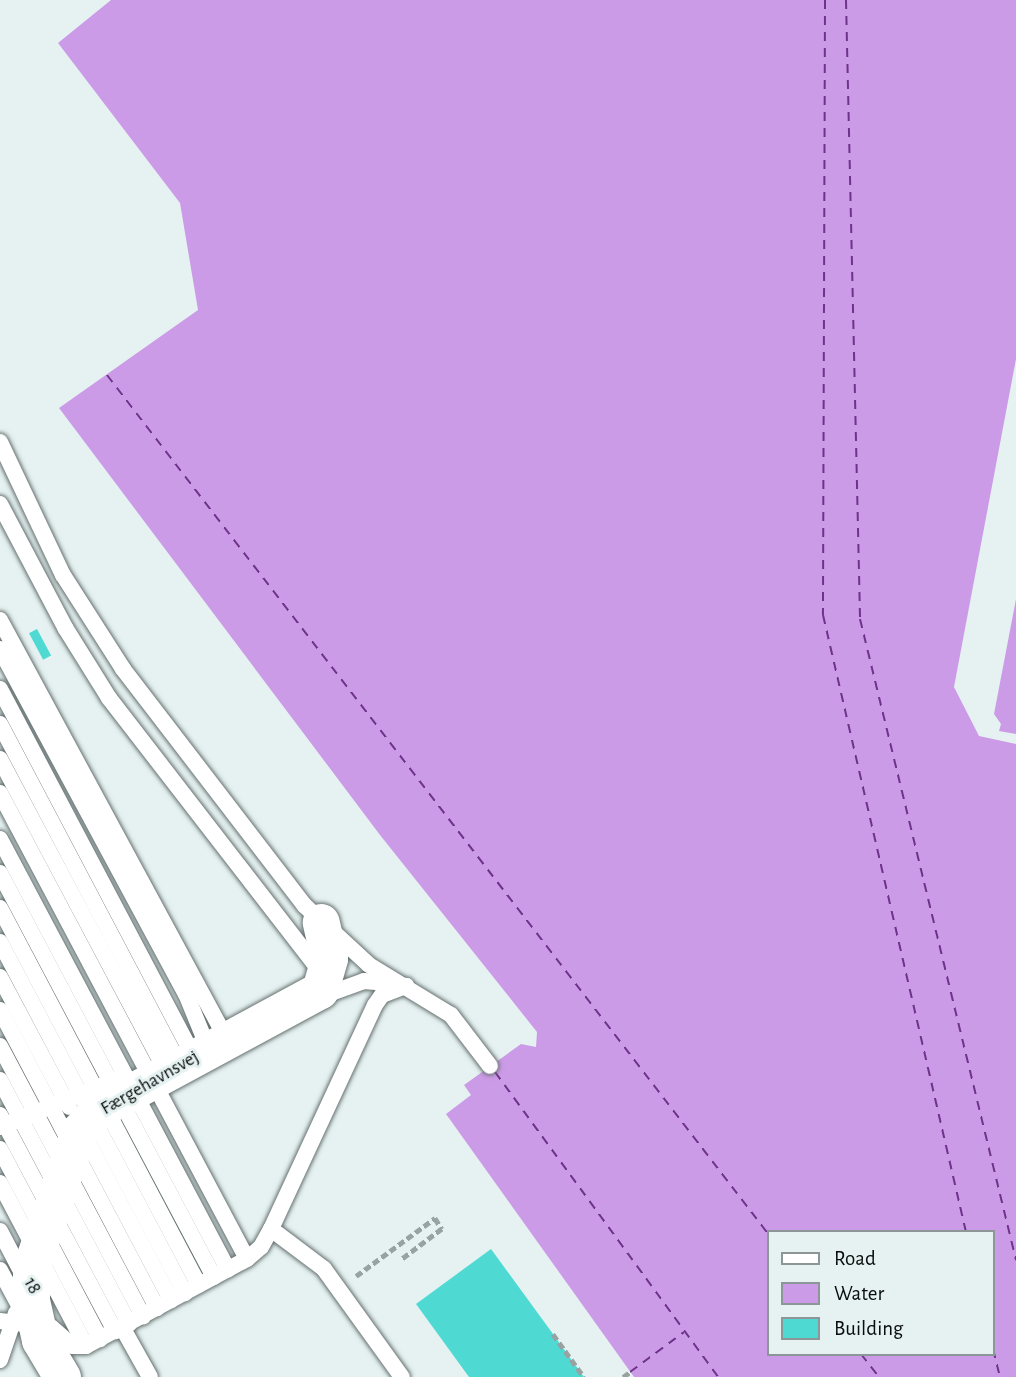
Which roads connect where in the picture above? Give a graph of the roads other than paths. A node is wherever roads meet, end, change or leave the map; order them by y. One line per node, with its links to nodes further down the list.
1 (0, 442): 12 (lane)
2 (0, 504): 16 (lane)
3 (0, 621): 18 (lane)
4 (0, 649): 23 (lane)
5 (0, 689): 23 (lane)
6 (0, 724): 23 (lane)
7 (0, 759): 23 (lane)
8 (0, 793): 23 (lane)
9 (0, 839): 23 (lane)
10 (0, 873): 23 (lane)
11 (0, 908): 23 (lane)
12 (321, 922): 15 (lane); 23 (street, Færgehavnsvej)
13 (0, 942): 23 (lane)
14 (0, 976): 23 (lane)
15 (406, 986): 16 (lane); 20 (lane); 25 (lane)
16 (335, 991): 18 (lane)
17 (0, 1010): 23 (lane)
18 (224, 1035): 23 (lane)
19 (0, 1046): 23 (lane)
20 (490, 1066)
21 (0, 1080): 23 (lane)
22 (0, 1149): 23 (lane)
23 (68, 1173): 24 (lane); 26 (lane); 27 (lane); 28 (lane); 28 (lane); 28 (lane); 28 (lane); 28 (lane); 28 (lane); 28 (lane); 29 (lane); 30 (street)
24 (0, 1183)
25 (271, 1229): 27 (lane); 32 (lane)
26 (0, 1231)
27 (247, 1259): 28 (lane)
28 (154, 1310): 31 (lane)
29 (0, 1360)
30 (62, 1377)
31 (150, 1377)
32 (402, 1377)

